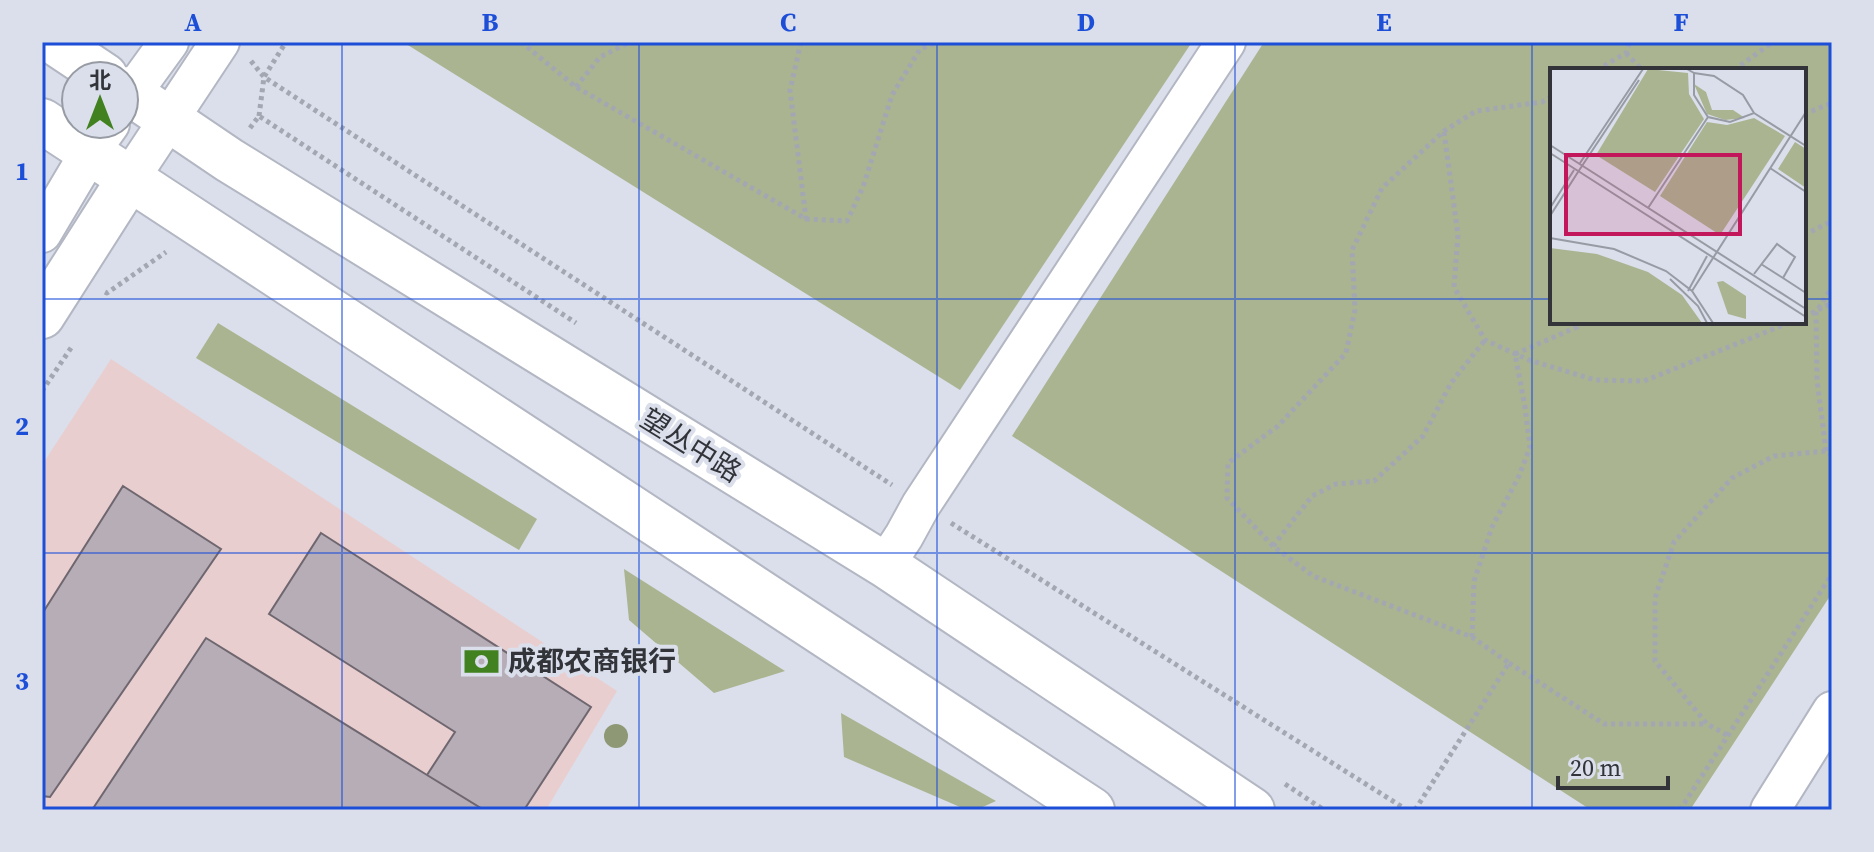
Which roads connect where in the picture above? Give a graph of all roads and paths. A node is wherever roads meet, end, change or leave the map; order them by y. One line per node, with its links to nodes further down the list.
1 (54, 42): 13 (main road, 望丛中路)
2 (169, 42): 17 (street)
3 (220, 42): 25 (street)
4 (286, 42): 18 (path)
5 (521, 42): 19 (path)
6 (630, 42): 19 (path)
7 (801, 42): 30 (path)
8 (939, 42): 30 (path)
9 (1226, 42): 44 (street)
10 (1630, 42): 12 (path)
11 (1773, 42): 16 (path)
12 (1626, 53): 14 (path); 15 (path)
13 (71, 60)
14 (1600, 68)
15 (1640, 68)
16 (1737, 68)
17 (140, 76)
18 (264, 77): 24 (path); 44 (path)
19 (576, 87): 30 (path)
20 (1550, 97): 26 (path)
21 (1832, 103): 23 (path)
22 (140, 112): 25 (main road, 望丛中路)
23 (1806, 113)
24 (259, 116)
25 (169, 119): 29 (street); 46 (main road, 望丛中路)
26 (1444, 131): 41 (path); 45 (path)
27 (95, 140): 32 (street)
28 (122, 140): 29 (main road, 望丛中路)
29 (130, 178): 37 (main road); 53 (main road, 望丛中路)
30 (806, 219)
31 (1832, 221): 33 (path)
32 (42, 233)
33 (1806, 234)
34 (1832, 287): 36 (path)
35 (1832, 303): 36 (path)
36 (1816, 312): 38 (path); 43 (path)
37 (42, 316)
38 (1806, 316)
39 (1578, 324): 42 (path)
40 (1786, 324): 42 (path)
41 (1485, 340): 42 (path); 45 (path)
42 (1515, 354): 48 (path)
43 (1829, 453): 51 (path)
44 (921, 505): 46 (street); 55 (path)
45 (1273, 546): 48 (path)
46 (885, 565): 54 (main road, 望丛中路)
47 (1832, 574): 52 (path)
48 (1472, 637): 49 (path)
49 (1509, 663): 51 (path); 56 (path)
50 (1832, 711): 58 (street)
51 (1707, 724): 52 (path)
52 (1727, 735): 57 (path)
53 (1092, 810)
54 (1252, 810)
55 (1407, 810)
56 (1415, 810)
57 (1680, 810)
58 (1770, 810)

